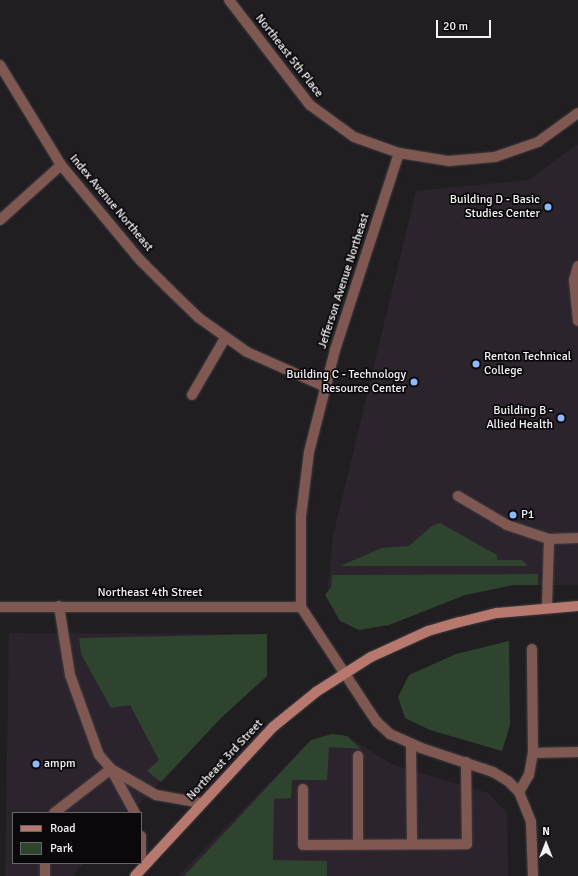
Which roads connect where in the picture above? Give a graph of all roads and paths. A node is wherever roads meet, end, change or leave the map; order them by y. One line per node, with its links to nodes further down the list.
1 (229, 0): 4 (street, Northeast 5th Place)
2 (0, 65): 5 (street, Index Avenue Northeast)
3 (578, 113): 4 (street, Northeast 5th Place)
4 (399, 153): 10 (street, Jefferson Avenue Northeast)
5 (61, 165): 6 (street); 9 (street, Index Avenue Northeast)
6 (0, 220)
7 (578, 266): 8 (street)
8 (578, 321)
9 (225, 338): 10 (street, Index Avenue Northeast); 11 (street)
10 (326, 387): 16 (street, Jefferson Avenue Northeast)
11 (192, 395)
12 (458, 496): 14 (street)
13 (578, 538): 14 (street)
14 (549, 539): 19 (street)
15 (59, 606): 16 (street, Northeast 4th Street); 18 (street, Northeast 4th Street); 27 (street)
16 (301, 606): 21 (street)
17 (578, 606): 19 (main road)
18 (0, 607)
19 (547, 607): 21 (main road)
20 (532, 649): 24 (street)
21 (345, 673): 22 (street); 30 (main road, Northeast 3rd Street)
22 (411, 744): 26 (street); 34 (street)
23 (578, 752): 24 (street)
24 (533, 753): 29 (street)
25 (358, 756): 33 (street)
26 (466, 762): 29 (street); 34 (street)
27 (111, 769): 30 (street); 31 (street); 32 (street)
28 (303, 789): 33 (street)
29 (519, 792): 38 (street)
30 (202, 803): 36 (main road, Northeast 3rd Street)
31 (55, 812)
32 (134, 812)
33 (358, 844): 34 (street)
34 (412, 844)
35 (44, 864): 37 (street)
36 (138, 870)
37 (45, 876)
38 (534, 876)

